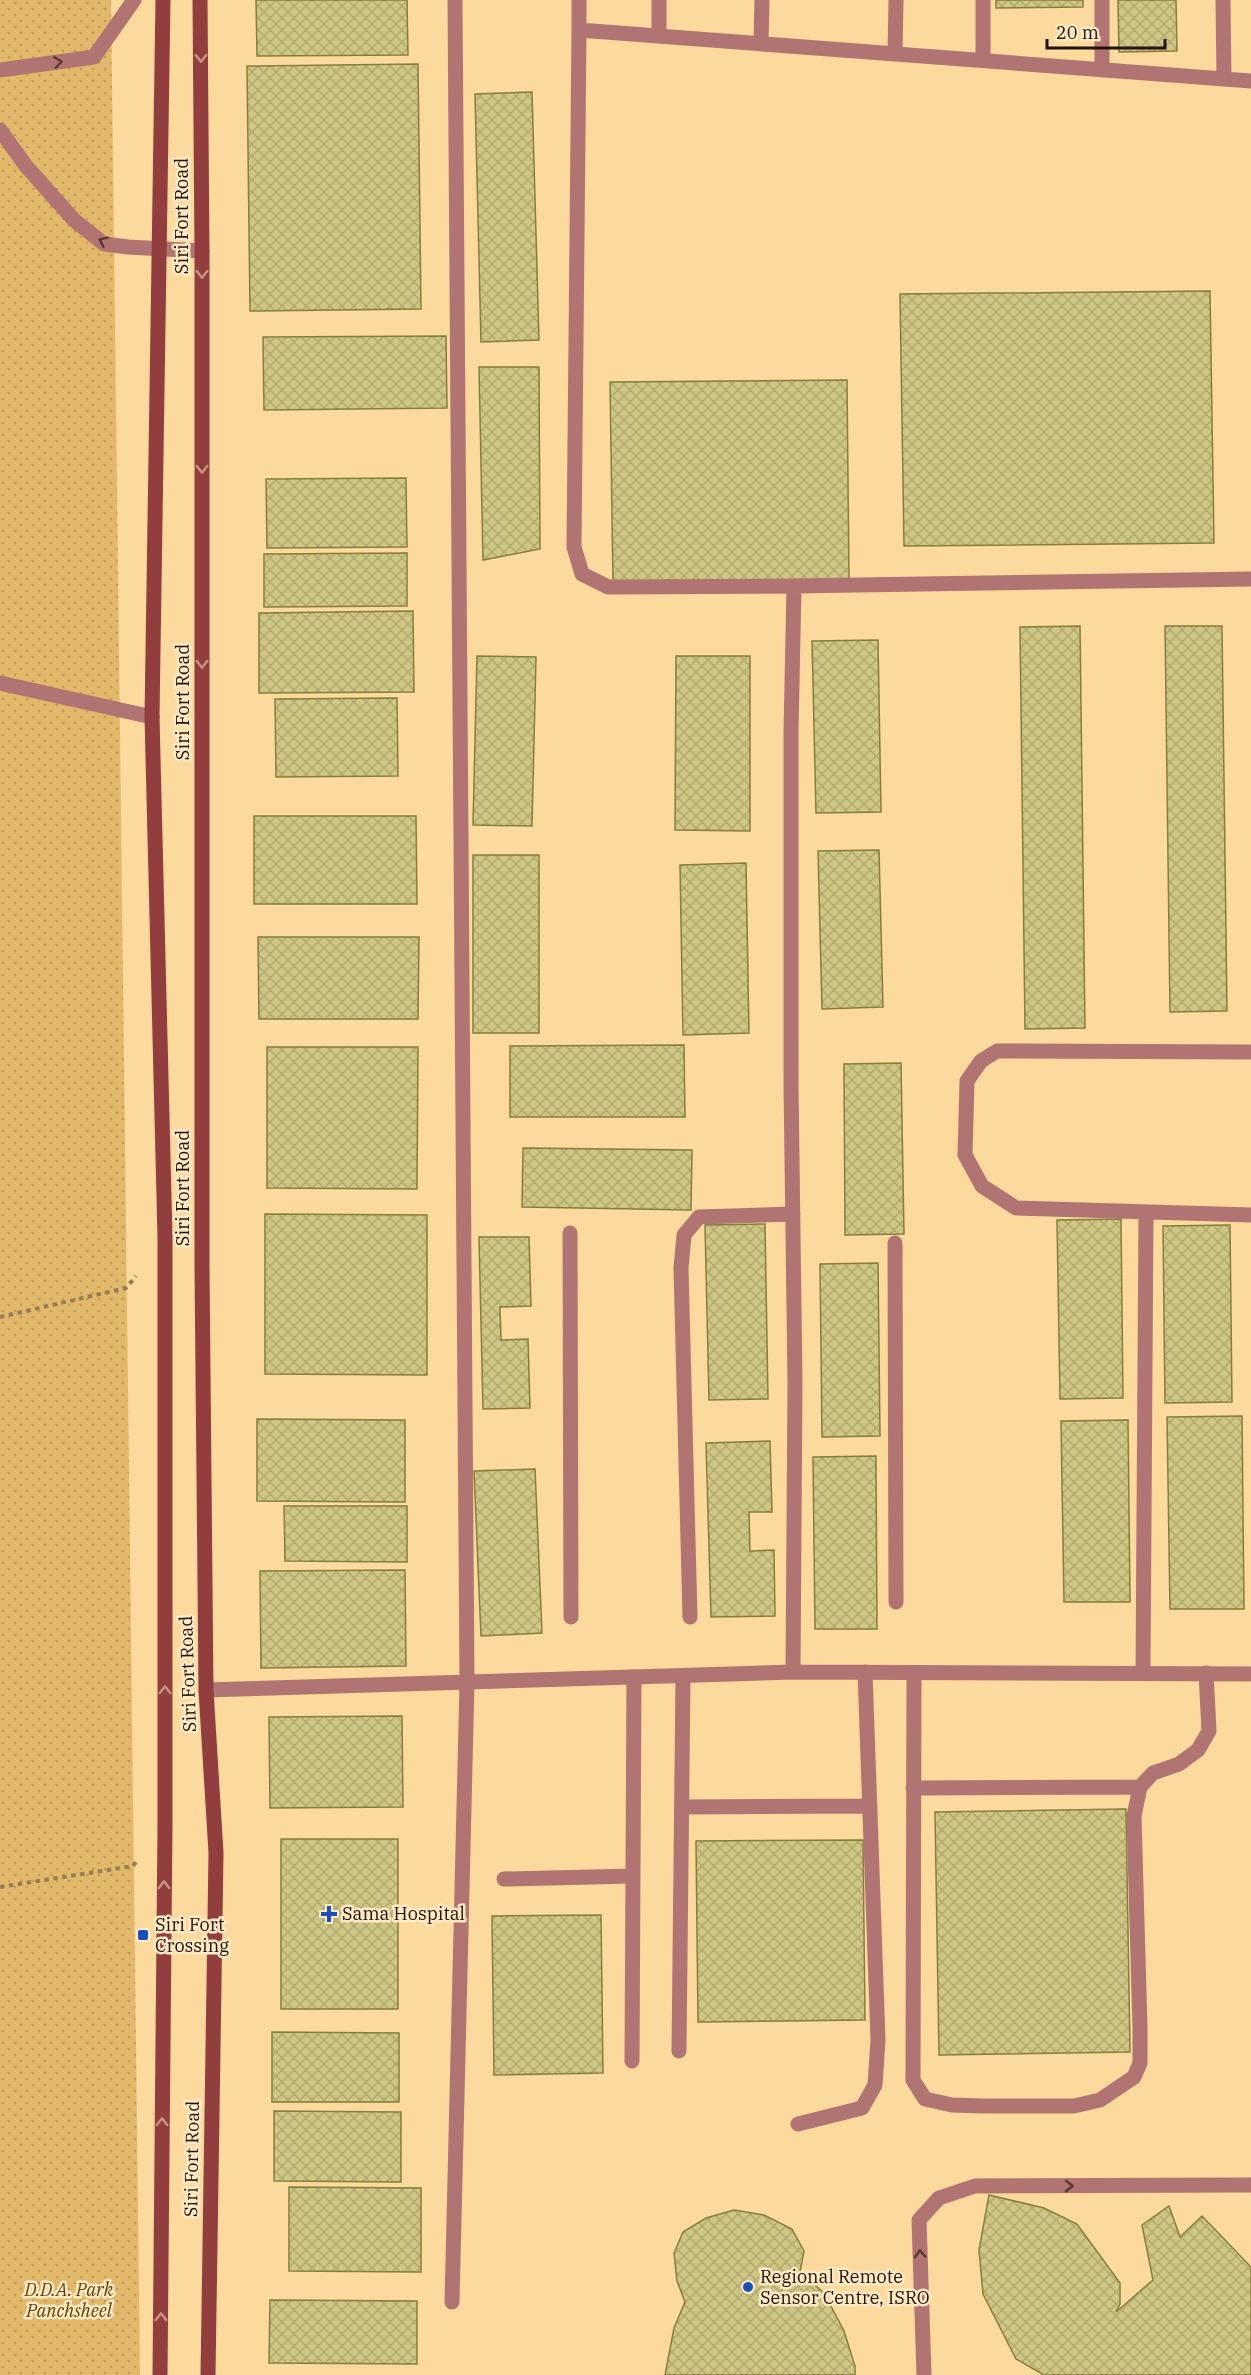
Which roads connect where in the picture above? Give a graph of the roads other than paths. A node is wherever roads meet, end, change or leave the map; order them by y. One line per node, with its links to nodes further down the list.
1 (134, 0): 17 (street, one-way to 1)
2 (163, 0): 22 (street, Siri Fort Road)
3 (200, 0): 23 (street, Siri Fort Road, one-way to 23)
4 (455, 0): 45 (street)
5 (579, 0): 12 (street)
6 (659, 0): 13 (street)
7 (762, 0): 14 (street)
8 (896, 0): 15 (street)
9 (983, 0): 16 (street)
10 (1102, 0): 18 (street)
11 (1223, 0): 19 (street)
12 (579, 30): 13 (street); 25 (street)
13 (659, 36): 14 (street)
14 (762, 44): 15 (street)
15 (895, 54): 16 (street)
16 (983, 60): 18 (street)
17 (0, 70)
18 (1102, 70): 19 (street)
19 (1224, 79): 20 (street)
20 (1251, 81)
21 (0, 130): 22 (street, one-way to 21)
22 (160, 250): 23 (street); 27 (street, Siri Fort Road)
23 (202, 251): 46 (street, Siri Fort Road, one-way to 46)
24 (1251, 579): 25 (street)
25 (794, 586): 30 (street)
26 (0, 683): 27 (street)
27 (152, 717): 58 (street, Siri Fort Road, one-way to 27)
28 (1251, 1052): 29 (street)
29 (1146, 1212): 31 (street); 40 (street)
30 (792, 1214): 36 (street); 37 (street)
31 (1251, 1215)
32 (570, 1233): 35 (street)
33 (895, 1243): 34 (street)
34 (896, 1602)
35 (571, 1617)
36 (690, 1617)
37 (793, 1672): 38 (street); 43 (street)
38 (866, 1672): 39 (street); 49 (street)
39 (914, 1672): 40 (street); 48 (street)
40 (1143, 1673): 41 (street)
41 (1206, 1674): 42 (street); 47 (street)
42 (1251, 1674)
43 (683, 1676): 44 (street); 50 (street)
44 (634, 1677): 45 (street); 51 (street)
45 (467, 1683): 46 (street); 57 (street)
46 (206, 1690): 59 (street, Siri Fort Road)
47 (1140, 1787): 48 (street); 48 (street)
48 (913, 1788)
49 (870, 1806): 50 (street); 55 (street)
50 (682, 1807): 53 (street)
51 (633, 1876): 52 (street); 54 (street)
52 (504, 1879)
53 (679, 2051)
54 (632, 2061)
55 (798, 2124)
56 (1251, 2185): 60 (street, one-way to 56)
57 (452, 2302)
58 (160, 2375)
59 (208, 2375)
60 (924, 2375)

